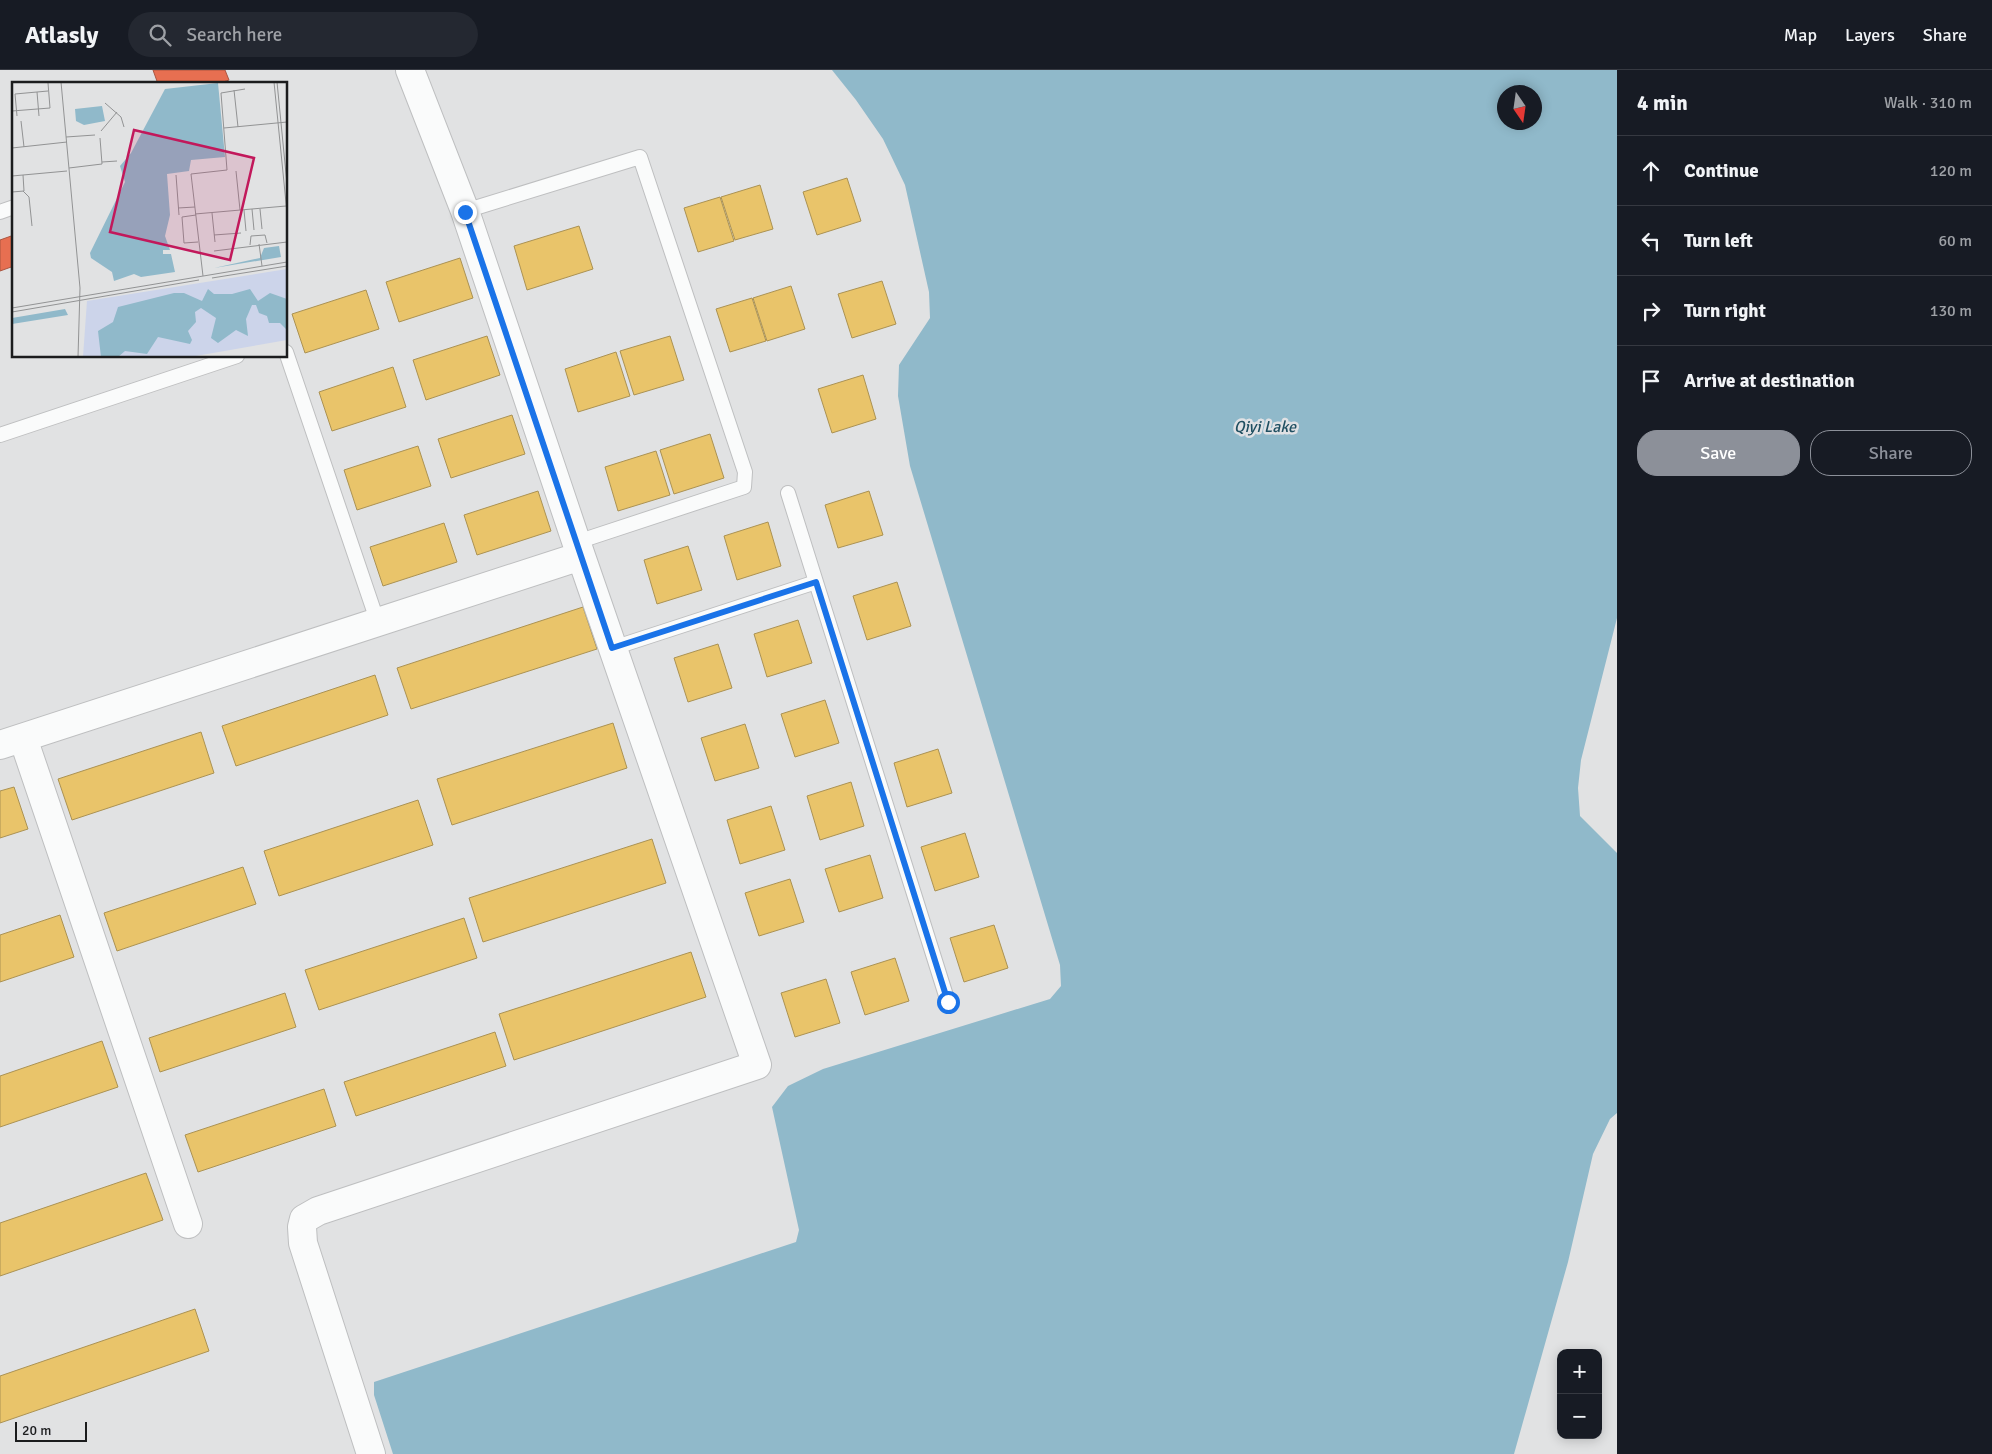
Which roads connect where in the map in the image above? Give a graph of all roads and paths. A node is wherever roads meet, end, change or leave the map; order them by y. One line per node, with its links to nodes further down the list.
1 (410, 70): 4 (street)
2 (12, 208): 3 (lane)
3 (0, 212)
4 (465, 212): 9 (street); 9 (lane)
5 (231, 358): 7 (lane)
6 (288, 358): 11 (lane)
7 (0, 435)
8 (788, 493): 10 (lane)
9 (579, 549): 11 (street); 12 (street)
10 (816, 582): 12 (lane); 14 (lane)
11 (378, 622): 13 (street)
12 (612, 648): 16 (street)
13 (12, 742): 15 (street)
14 (948, 1002)
15 (188, 1224)
16 (372, 1454)

